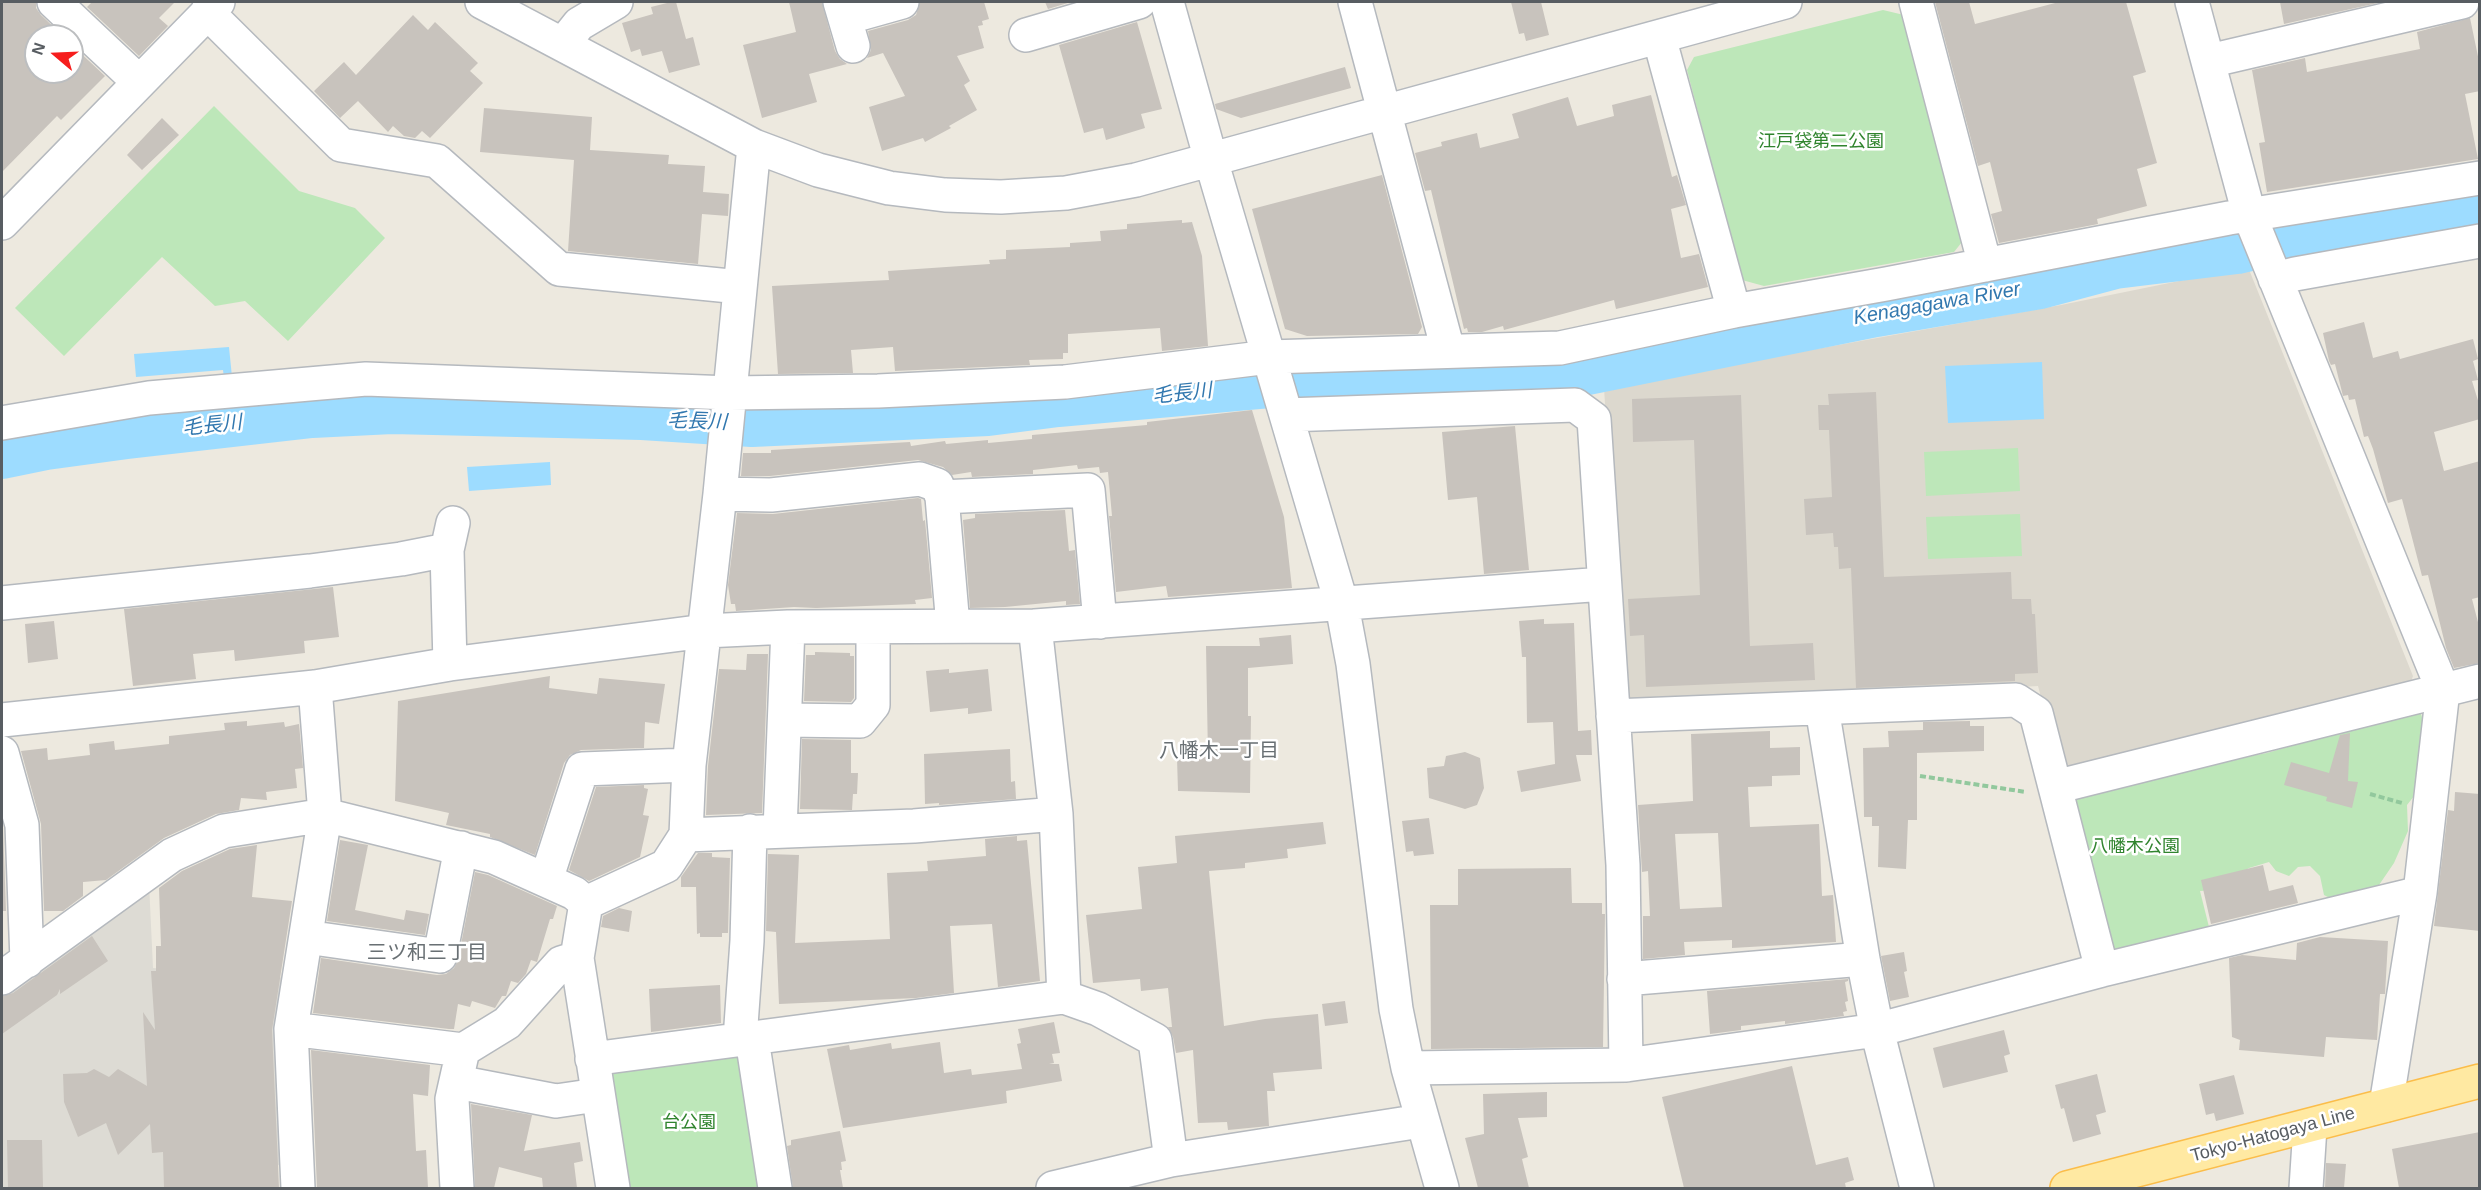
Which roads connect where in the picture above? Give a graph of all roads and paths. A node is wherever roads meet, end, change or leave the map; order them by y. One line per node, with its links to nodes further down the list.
1 (54, 2): 18 (street)
2 (482, 2): 16 (street)
3 (616, 2): 16 (street)
4 (902, 2): 13 (street)
5 (1138, 2): 14 (street)
6 (1167, 2): 21 (street)
7 (1355, 2): 19 (street)
8 (1785, 2): 15 (street)
9 (1916, 2): 26 (street)
10 (2192, 2): 17 (street)
11 (2462, 2): 17 (street)
12 (213, 7): 18 (street); 28 (street)
13 (846, 22)
14 (1026, 35)
15 (1659, 37): 19 (street); 29 (street)
16 (563, 44): 20 (street)
17 (2209, 61): 23 (street)
18 (138, 81): 24 (street)
19 (1386, 113): 21 (street); 30 (street)
20 (754, 146): 21 (street); 28 (street)
21 (1211, 159): 31 (street)
22 (2480, 178): 23 (street)
23 (2248, 214): 26 (street); 27 (street)
24 (2, 222)
25 (2480, 241): 27 (street)
26 (1985, 265): 29 (street)
27 (2275, 279): 49 (street)
28 (740, 287): 32 (street)
29 (1734, 311): 30 (street)
30 (1448, 350): 31 (street)
31 (1269, 357): 32 (street); 33 (street)
32 (730, 393): 34 (street); 35 (street)
33 (1286, 415): 37 (street); 39 (street)
34 (2, 423)
35 (720, 494): 36 (street); 45 (street)
36 (942, 497): 40 (street); 41 (street)
37 (1604, 584): 39 (street); 51 (street)
38 (2, 603): 46 (street)
39 (1342, 605): 40 (street); 79 (street)
40 (1100, 622): 42 (street)
41 (953, 626): 42 (street); 44 (street)
42 (1035, 626): 58 (street)
43 (788, 627): 44 (street); 45 (street); 53 (street)
44 (873, 627): 53 (street)
45 (705, 631): 46 (street); 55 (street)
46 (450, 664): 48 (street)
47 (2480, 681): 49 (street)
48 (315, 687): 52 (street); 59 (street)
49 (2443, 690): 57 (street); 64 (street)
50 (1822, 708): 51 (street); 57 (street); 68 (street)
51 (1613, 716): 71 (street)
52 (2, 720)
53 (786, 720): 60 (street)
54 (2, 753): 69 (street)
55 (689, 765): 61 (street); 63 (street)
56 (1920, 776): 57 (path)
57 (2055, 787): 70 (street)
58 (1056, 814): 60 (street); 72 (street)
59 (325, 815): 62 (street); 66 (street); 69 (street)
60 (765, 831): 61 (street); 75 (street)
61 (686, 835): 65 (street)
62 (461, 848): 63 (street); 66 (street)
63 (546, 880): 65 (street)
64 (2420, 893): 70 (street); 83 (street)
65 (586, 903): 67 (street)
66 (306, 937): 73 (street)
67 (577, 958): 76 (street); 77 (street)
68 (1863, 959): 71 (street); 74 (street)
69 (14, 970)
70 (2102, 970): 74 (street)
71 (1624, 979): 78 (street)
72 (1064, 997): 75 (street); 86 (street)
73 (291, 1029): 76 (street); 87 (street)
74 (1877, 1030): 78 (street); 93 (street)
75 (746, 1039): 77 (street); 90 (street)
76 (463, 1050): 80 (street)
77 (592, 1059): 82 (street)
78 (1626, 1065): 79 (street)
79 (1408, 1068): 84 (street)
80 (457, 1082): 82 (street); 88 (street)
81 (2480, 1082): 83 (main road, Tokyo-Hatogaya Line)
82 (597, 1095): 89 (street)
83 (2386, 1105): 85 (main road, Tokyo-Hatogaya Line)
84 (1421, 1121): 86 (street); 92 (street)
85 (2310, 1127): 94 (main road, Tokyo-Hatogaya Line); 95 (street)
86 (1171, 1160): 91 (street)
87 (298, 1188)
88 (457, 1188)
89 (613, 1188)
90 (775, 1188)
91 (1053, 1188)
92 (1442, 1188)
93 (1917, 1188)
94 (2067, 1188)
95 (2306, 1188)

